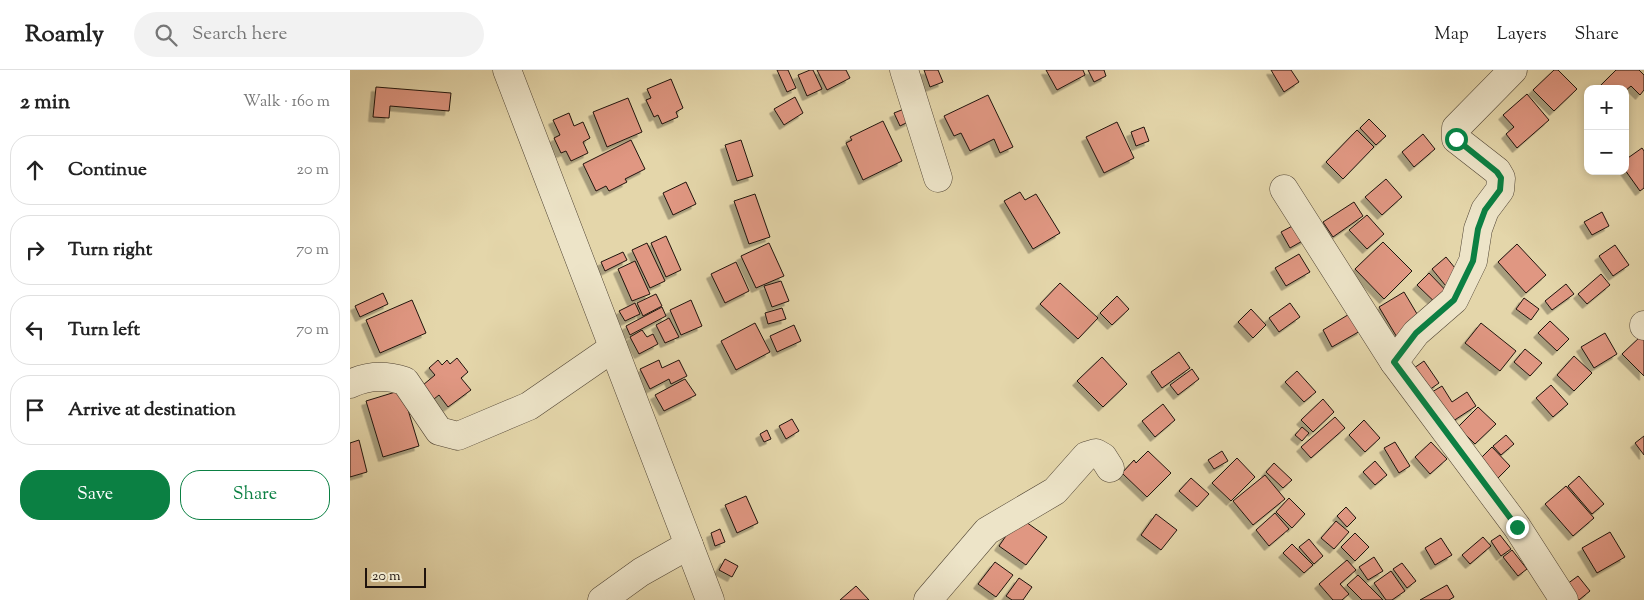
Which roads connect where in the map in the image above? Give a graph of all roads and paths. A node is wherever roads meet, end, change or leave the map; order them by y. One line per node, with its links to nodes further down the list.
1 (507, 70): 6 (street)
2 (904, 70): 4 (street)
3 (1514, 70): 7 (street)
4 (938, 178)
5 (1284, 189): 7 (street)
6 (613, 348): 8 (street); 10 (street)
7 (1394, 362): 14 (street)
8 (350, 384)
9 (1110, 468): 13 (street)
10 (689, 545): 11 (street); 12 (street)
11 (602, 600)
12 (710, 600)
13 (928, 600)
14 (1564, 600)

